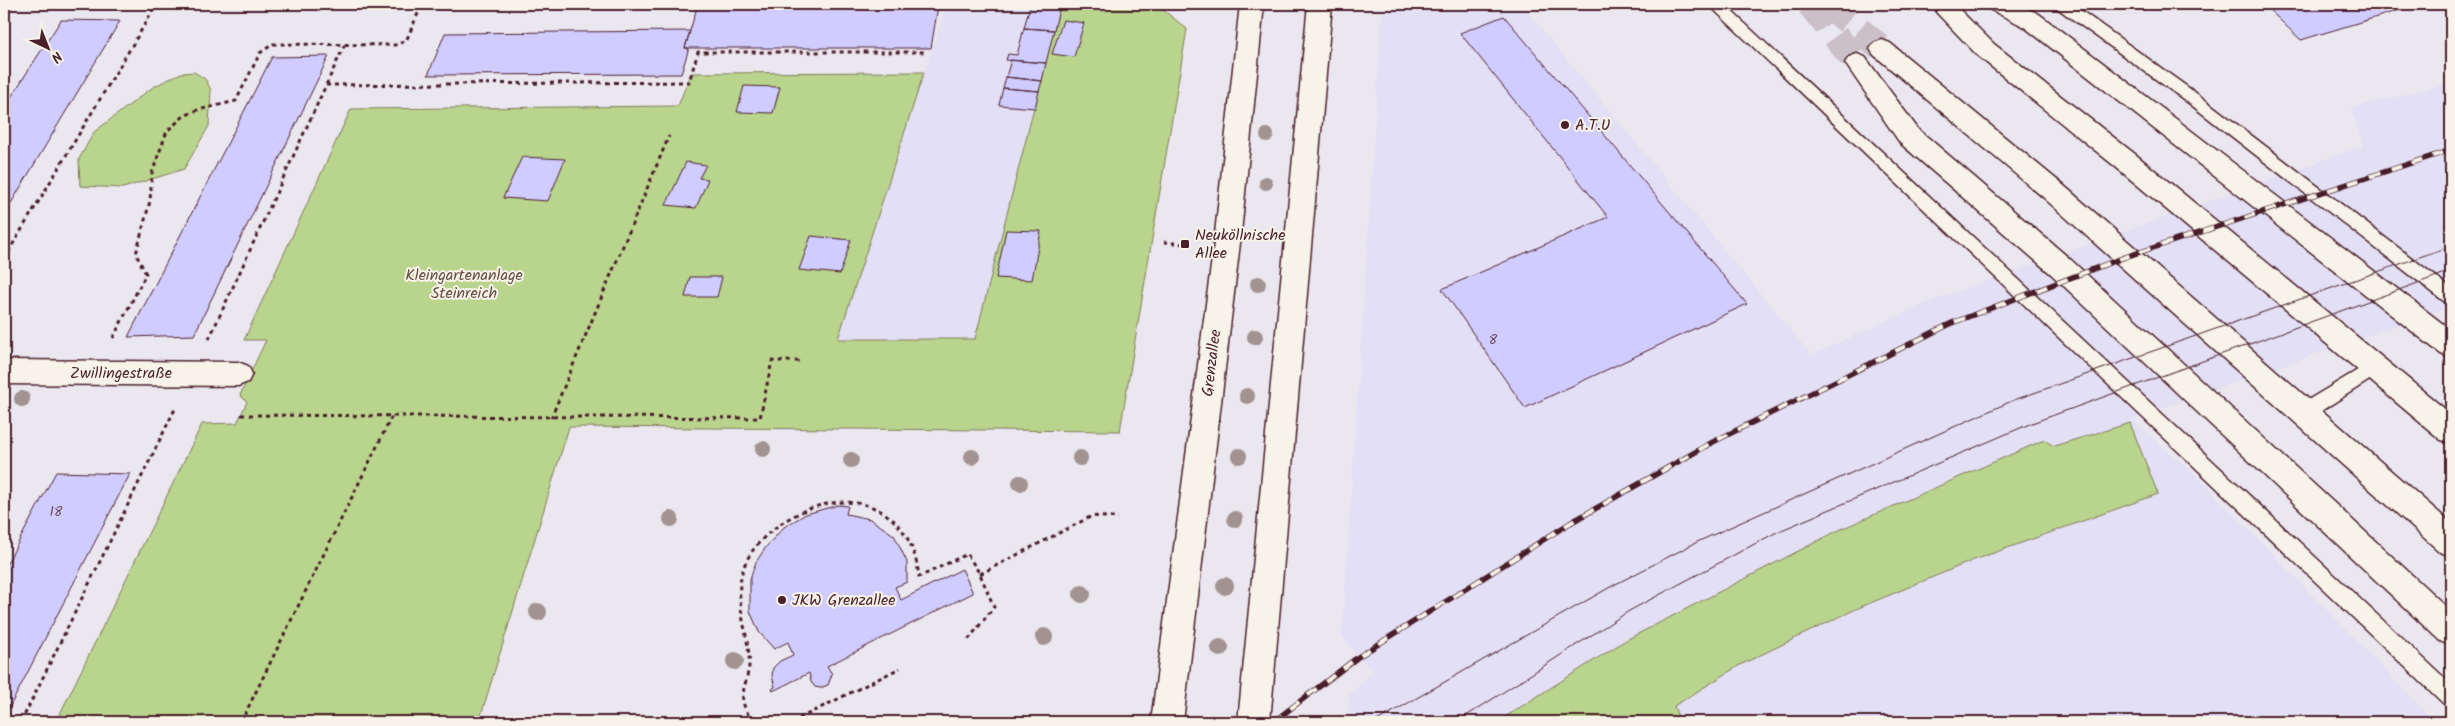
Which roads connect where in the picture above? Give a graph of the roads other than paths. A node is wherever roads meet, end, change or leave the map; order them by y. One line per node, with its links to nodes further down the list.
1 (1252, 4): 19 (main road, Grenzallee)
2 (1320, 4): 20 (main road)
3 (1715, 4): 18 (lane)
4 (1999, 4): 10 (main road)
5 (2062, 4): 9 (lane)
6 (1948, 12): 11 (main road)
7 (1882, 49): 14 (main road)
8 (1857, 62): 17 (main road)
9 (2451, 297)
10 (2451, 346)
11 (2376, 367): 14 (lane); 15 (main road)
12 (4, 372): 13 (main road, Zwillingestraße)
13 (238, 374)
14 (2304, 412): 16 (main road)
15 (2451, 431)
16 (2451, 542)
17 (2451, 631)
18 (2451, 697)
19 (1167, 722)
20 (1254, 722)

